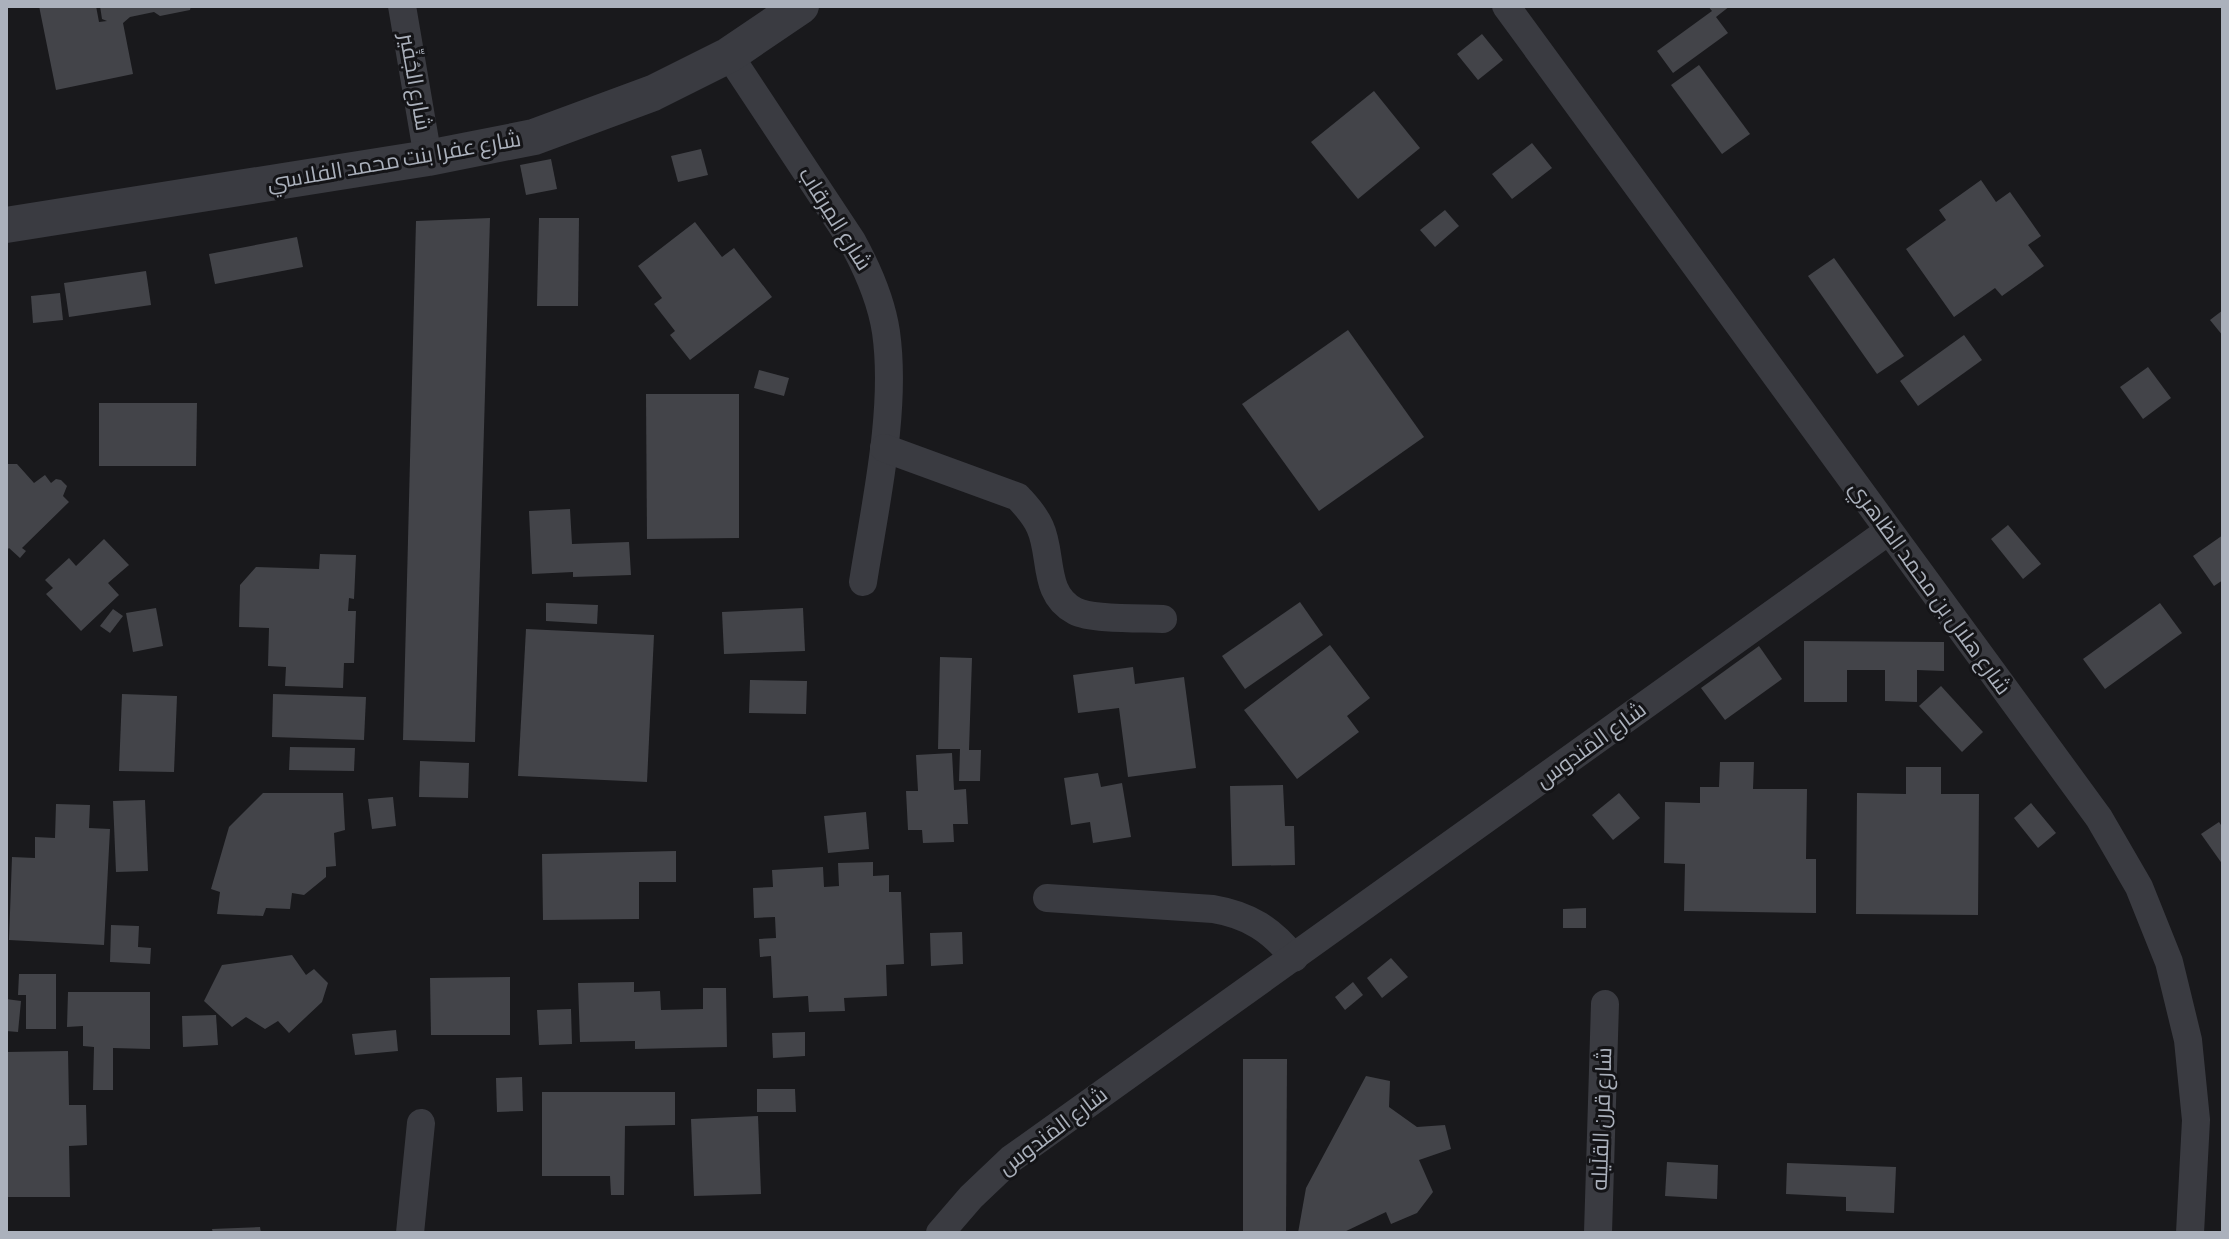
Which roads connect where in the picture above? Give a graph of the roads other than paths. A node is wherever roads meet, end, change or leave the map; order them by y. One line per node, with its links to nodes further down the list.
1 (402, 6): 5 (street, شارع الجُفِّير)
2 (801, 6): 4 (street, شارع عفرا بنت محمد الفلاسي)
3 (1506, 6): 8 (street, شارع هلال بن محمد الظاهري)
4 (729, 55): 5 (street, شارع عفرا بنت محمد الفلاسي); 7 (street, شارع المِرقاب)
5 (428, 158): 6 (street, شارع عفرا بنت محمد الفلاسي)
6 (6, 225)
7 (884, 448): 9 (street, شارع المِرقاب); 10 (street)
8 (1887, 532): 12 (street, شارع المَندوس); 18 (street, شارع هلال بن محمد الظاهري)
9 (863, 582)
10 (1163, 619)
11 (1047, 898): 12 (street)
12 (1294, 958): 16 (street, شارع المَندوس)
13 (1605, 1004): 17 (street, شارع قرن القلَيله)
14 (421, 1123): 15 (street)
15 (410, 1233)
16 (940, 1233)
17 (1598, 1233)
18 (2190, 1233)

